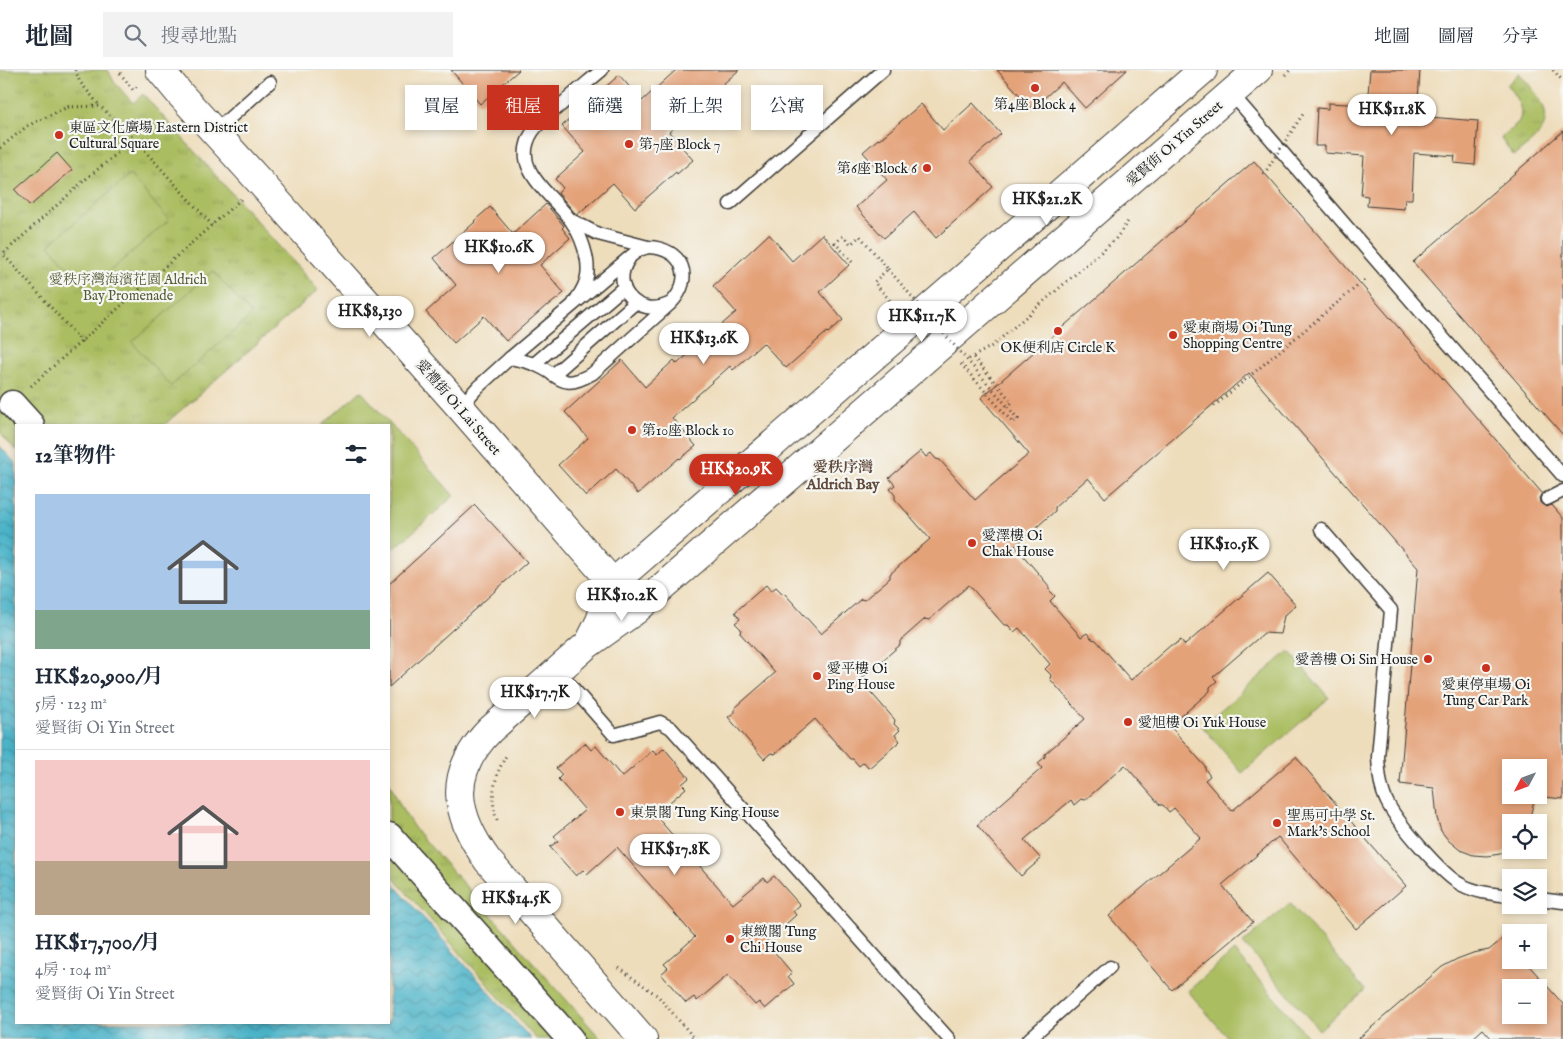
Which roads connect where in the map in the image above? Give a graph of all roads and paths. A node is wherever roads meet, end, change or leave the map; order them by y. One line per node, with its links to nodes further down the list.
1 (75, 70): 12 (path)
2 (602, 70): 20 (lane)
3 (883, 70): 19 (lane)
4 (1203, 70): 47 (street)
5 (1258, 70): 11 (street, 愛賢街 Oi Yin Street)
6 (1553, 70): 9 (path)
7 (120, 73): 8 (path)
8 (151, 76): 14 (street, 愛禮街 Oi Lai Street)
9 (1563, 81)
10 (270, 82): 14 (lane)
11 (1231, 93): 25 (lane); 48 (street, 愛賢街 Oi Yin Street)
12 (100, 106): 15 (path); 16 (path)
13 (1303, 114): 17 (path, bridge)
14 (214, 132): 40 (street, 愛禮街 Oi Lai Street)
15 (134, 140): 21 (path); 32 (path)
16 (0, 148)
17 (1264, 174)
18 (243, 197): 21 (path)
19 (730, 204)
20 (570, 220): 22 (lane); 28 (lane)
21 (212, 225): 32 (path)
22 (648, 247): 23 (lane); 30 (lane)
23 (631, 256): 27 (lane); 28 (lane)
24 (852, 262): 26 (path)
25 (1381, 266): 39 (path); 43 (lane)
26 (888, 270): 31 (path); 41 (path, bridge)
27 (624, 287): 29 (lane); 36 (lane)
28 (574, 303): 34 (lane)
29 (635, 303): 30 (lane); 37 (lane)
30 (671, 303): 37 (lane)
31 (892, 303)
32 (82, 342): 38 (path)
33 (973, 357): 41 (path, bridge)
34 (510, 358): 36 (lane); 40 (lane)
35 (961, 363): 41 (path)
36 (534, 364): 37 (lane)
37 (553, 375)
38 (12, 404): 42 (street)
39 (1214, 406)
40 (460, 407): 47 (street, 愛禮街 Oi Lai Street)
41 (1008, 407)
42 (30, 424)
43 (1563, 476)
44 (1563, 491): 45 (lane)
45 (1547, 499)
46 (1321, 529): 54 (lane)
47 (613, 583): 48 (street, 愛禮街 Oi Lai Street); 49 (street, 愛賢街 Oi Yin Street)
48 (636, 610): 49 (street, 愛賢街 Oi Yin Street)
49 (588, 644): 50 (street, 愛賢街 Oi Yin Street)
50 (558, 671): 60 (street, 愛賢街 Oi Yin Street); 62 (lane)
51 (494, 792): 52 (path)
52 (498, 823)
53 (390, 837): 59 (street)
54 (1502, 895)
55 (1547, 900): 56 (lane)
56 (1563, 902)
57 (612, 963): 61 (path)
58 (1110, 967): 63 (lane)
59 (570, 1039)
60 (643, 1039)
61 (695, 1039)
62 (949, 1039)
63 (1029, 1039)

